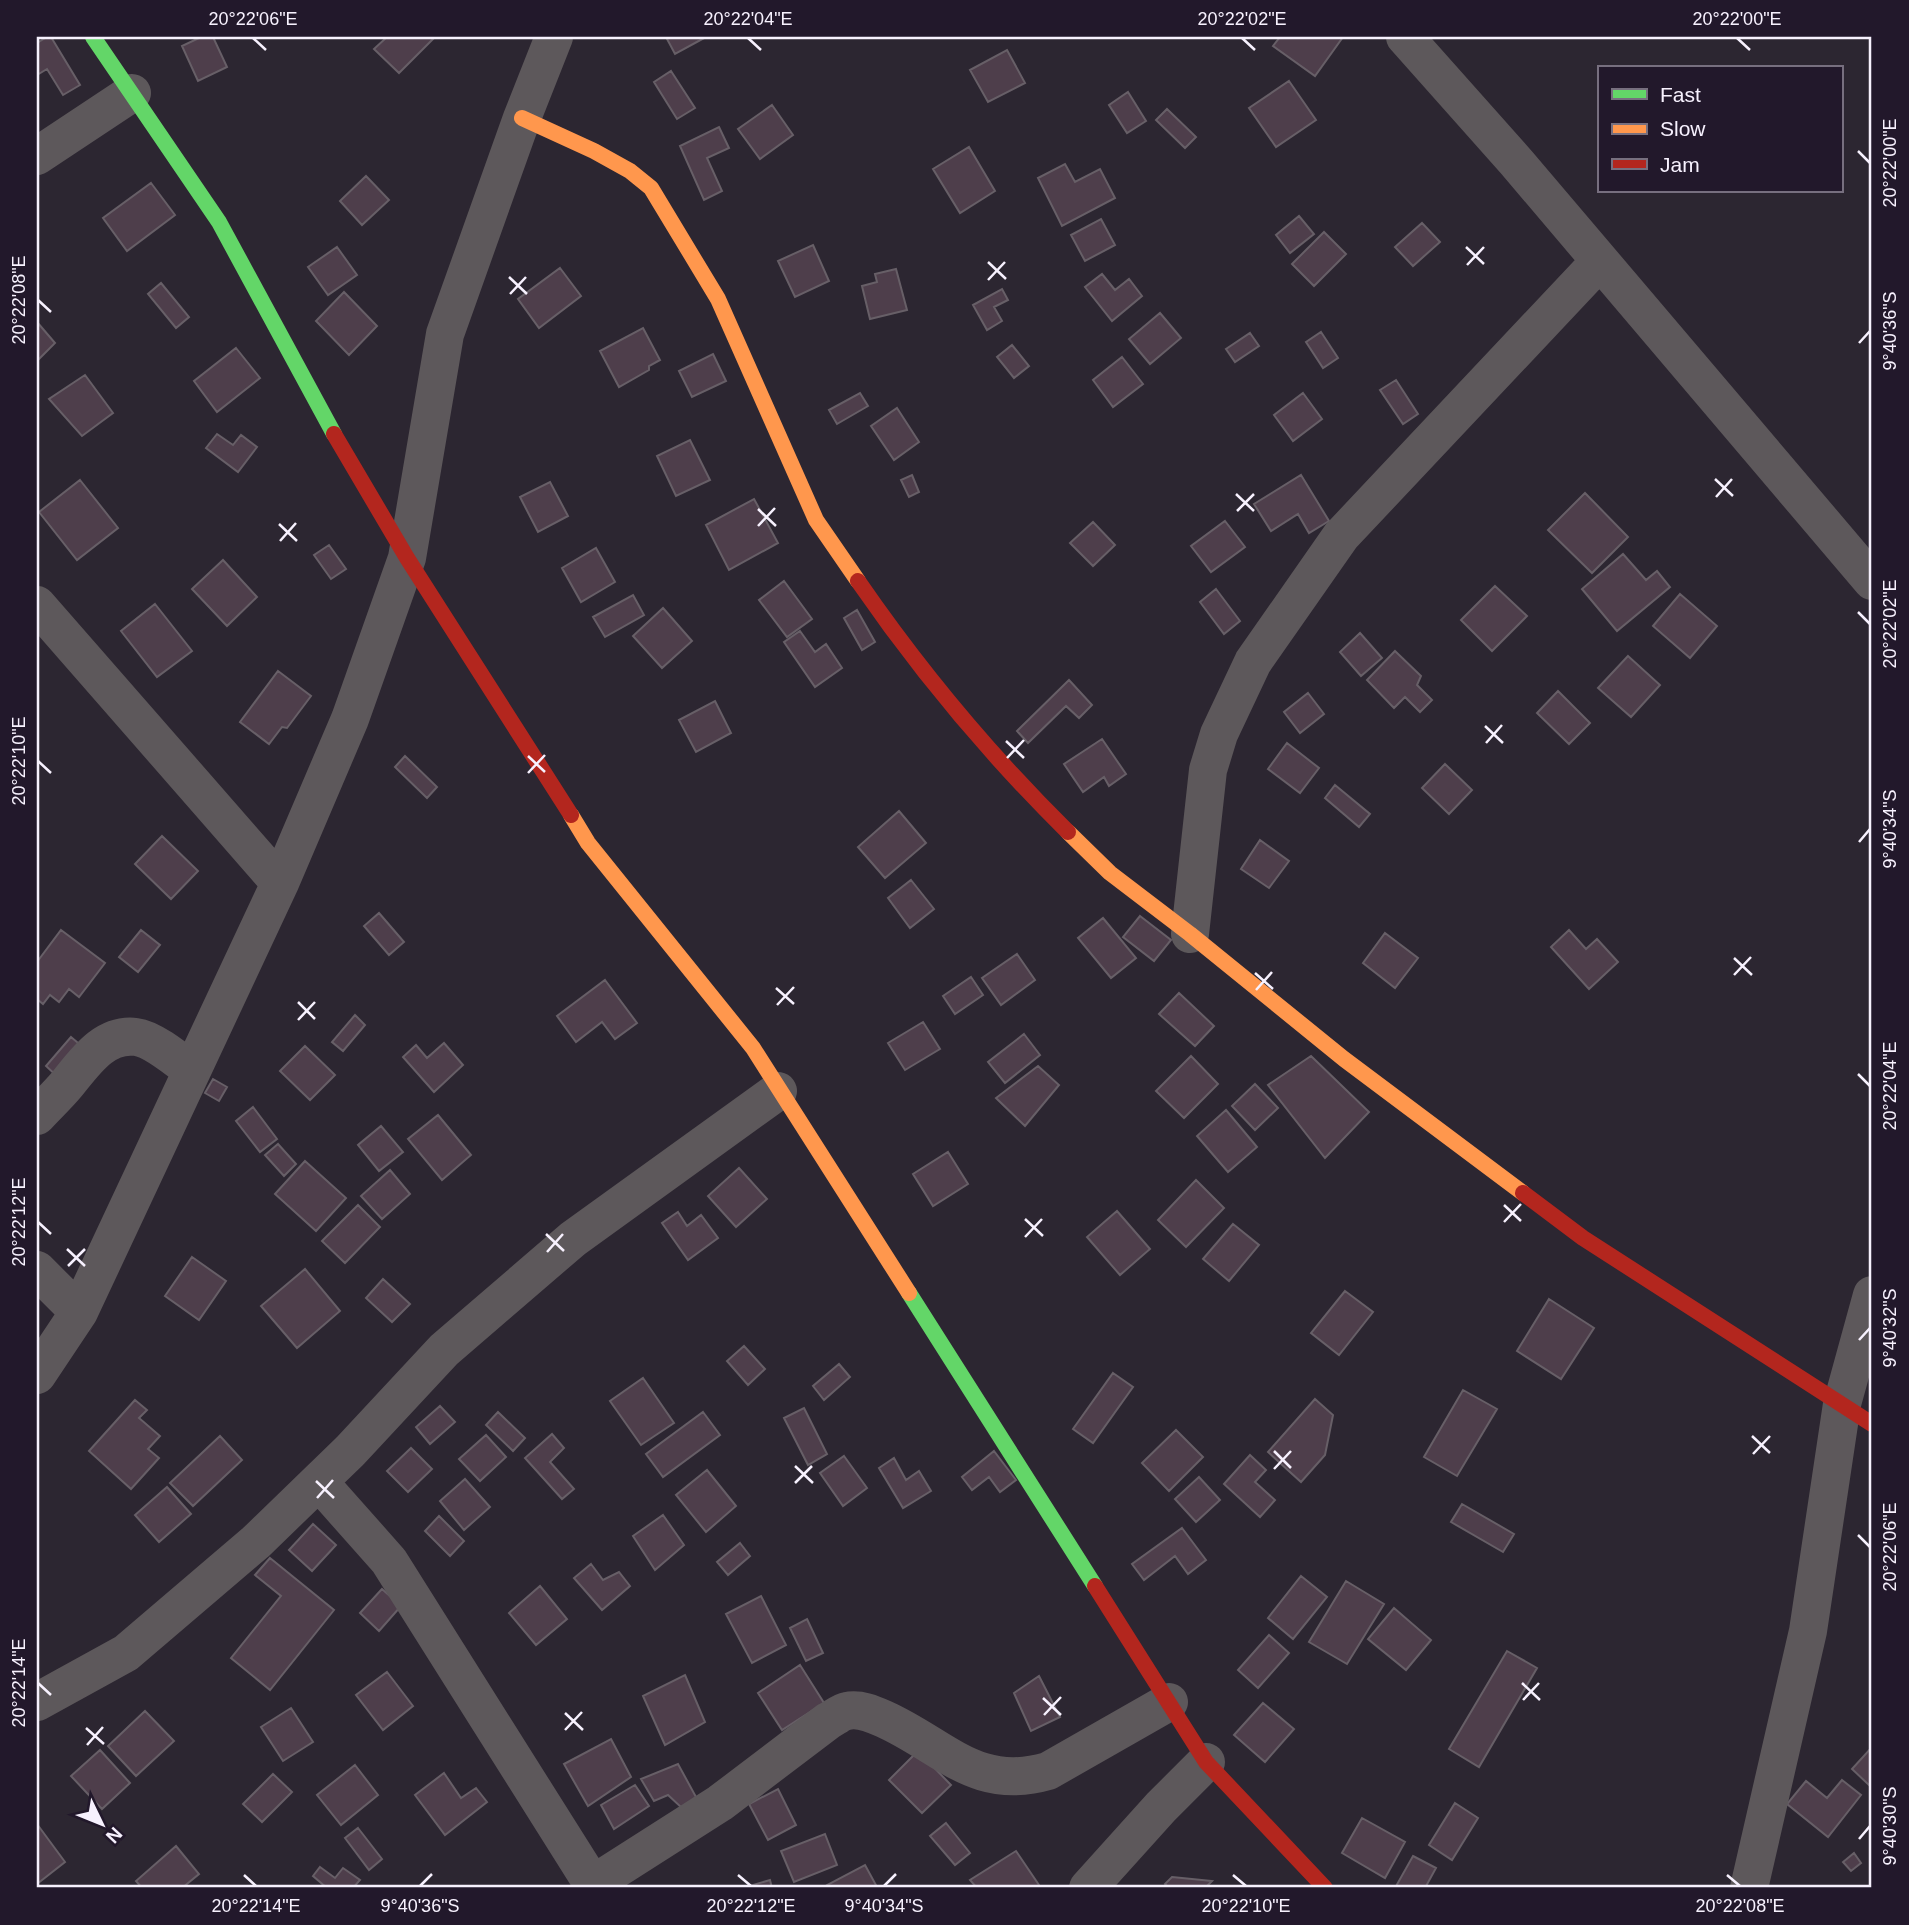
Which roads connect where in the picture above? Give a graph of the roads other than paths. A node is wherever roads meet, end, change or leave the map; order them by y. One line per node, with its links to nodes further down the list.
1 (93, 37): 4 (street)
2 (554, 37): 5 (street)
3 (1405, 37): 7 (street)
4 (132, 93): 6 (street); 8 (street)
5 (522, 118): 8 (street); 12 (street)
6 (37, 156)
7 (1600, 261): 9 (street); 12 (street)
8 (407, 558): 11 (street); 14 (street)
9 (1872, 581)
10 (37, 605): 11 (street)
11 (281, 883): 13 (street)
12 (1190, 934): 20 (street)
13 (192, 1071): 15 (street); 18 (street)
14 (778, 1091): 21 (street); 23 (street)
15 (37, 1116)
16 (37, 1270): 18 (street)
17 (1872, 1296): 20 (street)
18 (79, 1312): 19 (street)
19 (37, 1375)
20 (1857, 1414): 28 (street)
21 (319, 1482): 22 (street); 25 (street)
22 (37, 1702)
23 (1169, 1702): 24 (street); 25 (street)
24 (1206, 1762): 26 (street); 27 (street)
25 (594, 1886)
26 (1088, 1888)
27 (1325, 1888)
28 (1749, 1888)

